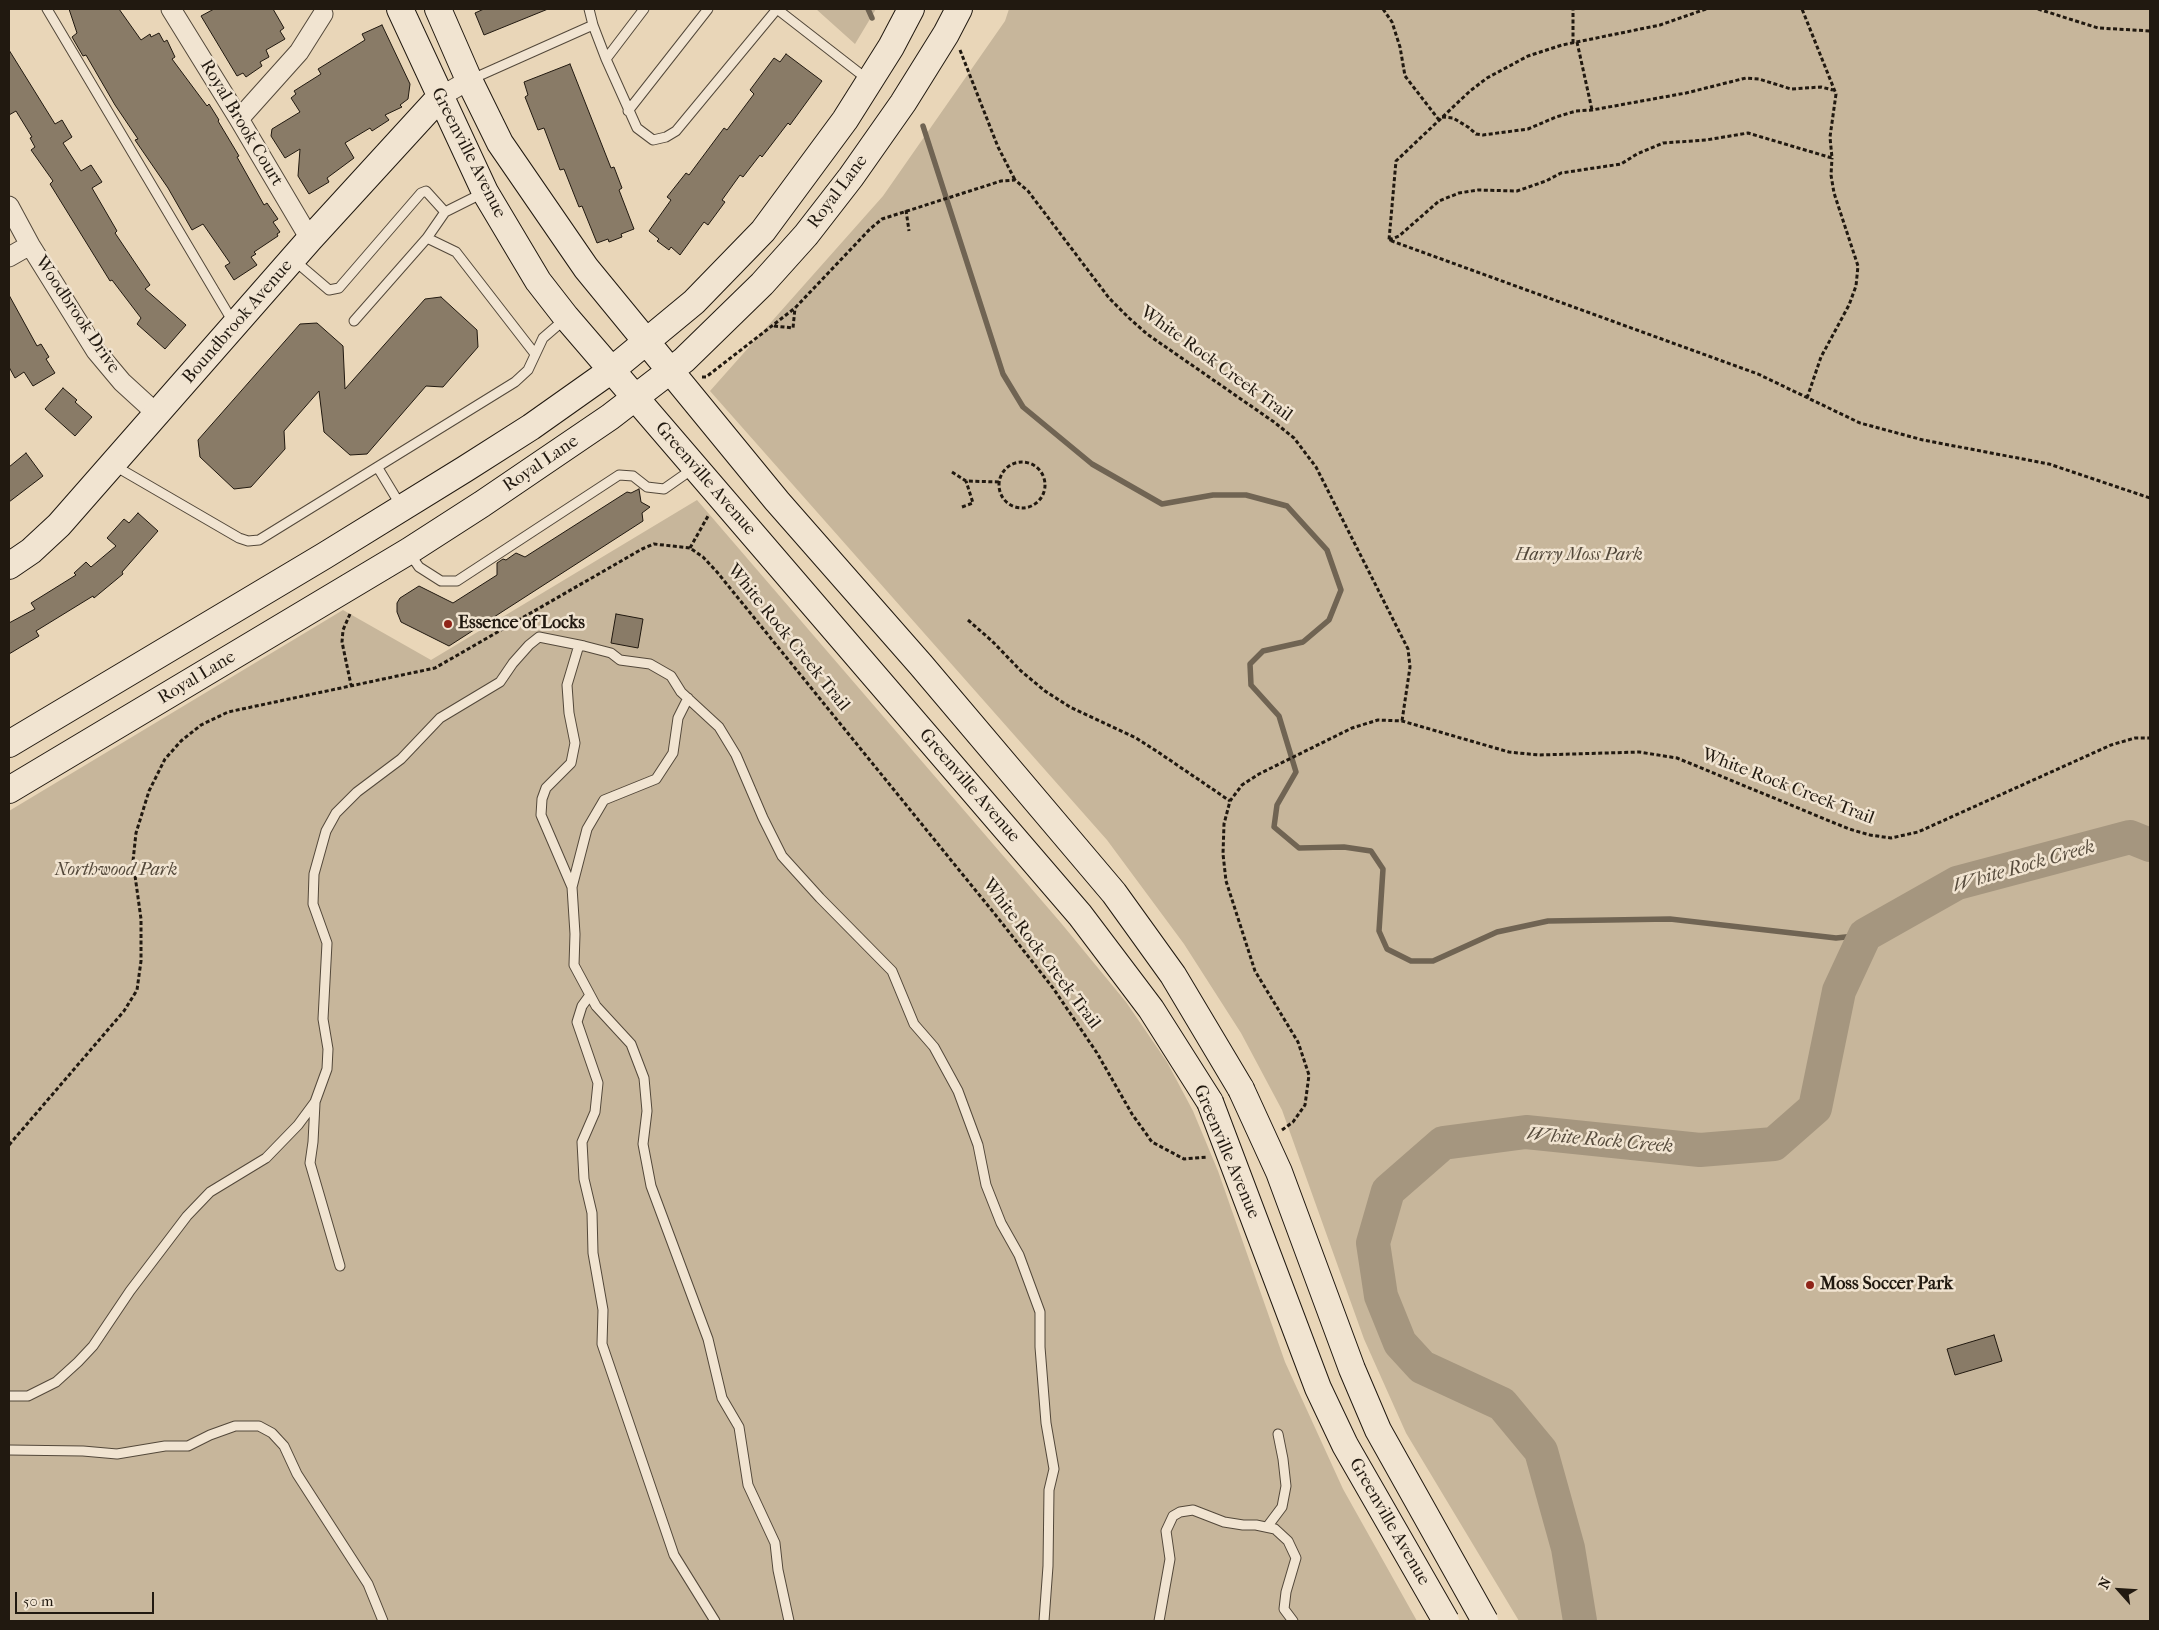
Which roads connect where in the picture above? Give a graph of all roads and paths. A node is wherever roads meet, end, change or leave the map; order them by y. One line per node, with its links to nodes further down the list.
1 (47, 9): 46 (lane)
2 (171, 9): 28 (street, Royal Brook Court)
3 (400, 9): 24 (main road, Greenville Avenue)
4 (438, 9): 21 (main road, Greenville Avenue)
5 (588, 9): 16 (lane)
6 (644, 9): 20 (lane)
7 (708, 9): 27 (lane)
8 (912, 9): 22 (main road, Royal Lane)
9 (959, 9): 25 (main road, Royal Lane)
10 (1383, 9): 29 (path)
11 (1573, 9): 18 (path)
12 (1706, 9): 18 (path)
13 (1802, 9): 23 (path)
14 (2038, 9): 17 (path)
15 (323, 14): 28 (street)
16 (594, 25): 20 (lane); 21 (lane)
17 (2150, 31)
18 (1575, 43): 26 (path); 29 (path)
19 (958, 45): 31 (path, White Rock Creek Trail)
20 (606, 59): 27 (lane)
21 (469, 80): 24 (street, Boundbrook Avenue); 48 (main road, Greenville Avenue)
22 (870, 81): 25 (main road); 27 (lane); 48 (main road, Royal Lane)
23 (1834, 90): 26 (path); 30 (path)
24 (440, 97): 32 (main road, Greenville Avenue); 38 (main road, Boundbrook Avenue)
25 (903, 103): 51 (main road, Royal Lane)
26 (1592, 110): 29 (path)
27 (628, 111)
28 (239, 119): 38 (street, Royal Brook Court)
29 (1441, 119): 39 (path)
30 (1832, 158): 39 (path); 54 (path)
31 (1015, 180): 34 (path); 76 (path, White Rock Creek Trail)
32 (485, 192): 35 (lane); 44 (main road, Greenville Avenue)
33 (9, 206): 40 (street, Woodbrook Drive)
34 (906, 210): 36 (path); 43 (path)
35 (445, 212): 37 (lane); 42 (lane)
36 (909, 231)
37 (427, 238): 45 (lane); 49 (lane)
38 (310, 239): 42 (main road, Boundbrook Avenue)
39 (1389, 240): 54 (path)
40 (30, 245): 41 (street); 55 (street, Woodbrook Drive)
41 (9, 257)
42 (292, 260): 46 (main road, Boundbrook Avenue)
43 (795, 308): 47 (path); 47 (path)
44 (566, 317): 49 (lane); 50 (main road, Greenville Avenue)
45 (354, 321)
46 (235, 326): 55 (main road, Boundbrook Avenue)
47 (773, 326): 52 (path)
48 (646, 342): 50 (main road, Royal Lane); 51 (main road, Greenville Avenue)
49 (535, 354): 57 (lane)
50 (613, 369): 53 (main road, Greenville Avenue); 63 (main road, Royal Lane)
51 (670, 371): 53 (main road, Royal Lane); 72 (main road, Greenville Avenue)
52 (698, 377)
53 (635, 398): 58 (main road, Greenville Avenue); 67 (main road, Royal Lane)
54 (1807, 398): 62 (path)
55 (157, 414): 56 (main road, Boundbrook Avenue)
56 (113, 464): 57 (lane); 68 (main road, Boundbrook Avenue)
57 (378, 468): 63 (lane)
58 (695, 468): 67 (lane); 74 (main road, Greenville Avenue)
59 (952, 472): 60 (path)
60 (966, 481): 61 (path); 64 (path)
61 (999, 482): 61 (path)
62 (2150, 498)
63 (402, 507): 78 (main road, Royal Lane)
64 (962, 507)
65 (711, 512): 66 (path)
66 (690, 548): 73 (path); 86 (path, White Rock Creek Trail)
67 (409, 551): 79 (main road, Royal Lane)
68 (9, 566)
69 (352, 611): 73 (path)
70 (968, 620): 80 (path)
71 (579, 645): 75 (lane); 81 (lane); 83 (lane)
72 (921, 665): 74 (main road); 99 (main road, Greenville Avenue, bridge)
73 (352, 685): 85 (path)
74 (888, 691): 98 (main road, Greenville Avenue, bridge)
75 (688, 698): 81 (lane); 95 (lane)
76 (1402, 721): 77 (path, White Rock Creek Trail); 80 (path, White Rock Creek Trail)
77 (2150, 738)
78 (9, 744)
79 (9, 790)
80 (1230, 801): 84 (path, White Rock Creek Trail)
81 (572, 887): 82 (lane)
82 (590, 995): 93 (lane); 94 (lane)
83 (315, 1102): 87 (lane); 88 (lane)
84 (1273, 1134)
85 (9, 1145)
86 (1213, 1155)
87 (340, 1266)
88 (9, 1396)
89 (1278, 1434): 91 (lane)
90 (9, 1450): 92 (lane)
91 (1267, 1528): 96 (lane); 97 (lane)
92 (383, 1621)
93 (715, 1621)
94 (789, 1621)
95 (1044, 1621)
96 (1159, 1621)
97 (1293, 1621)
98 (1446, 1621)
99 (1485, 1621)

